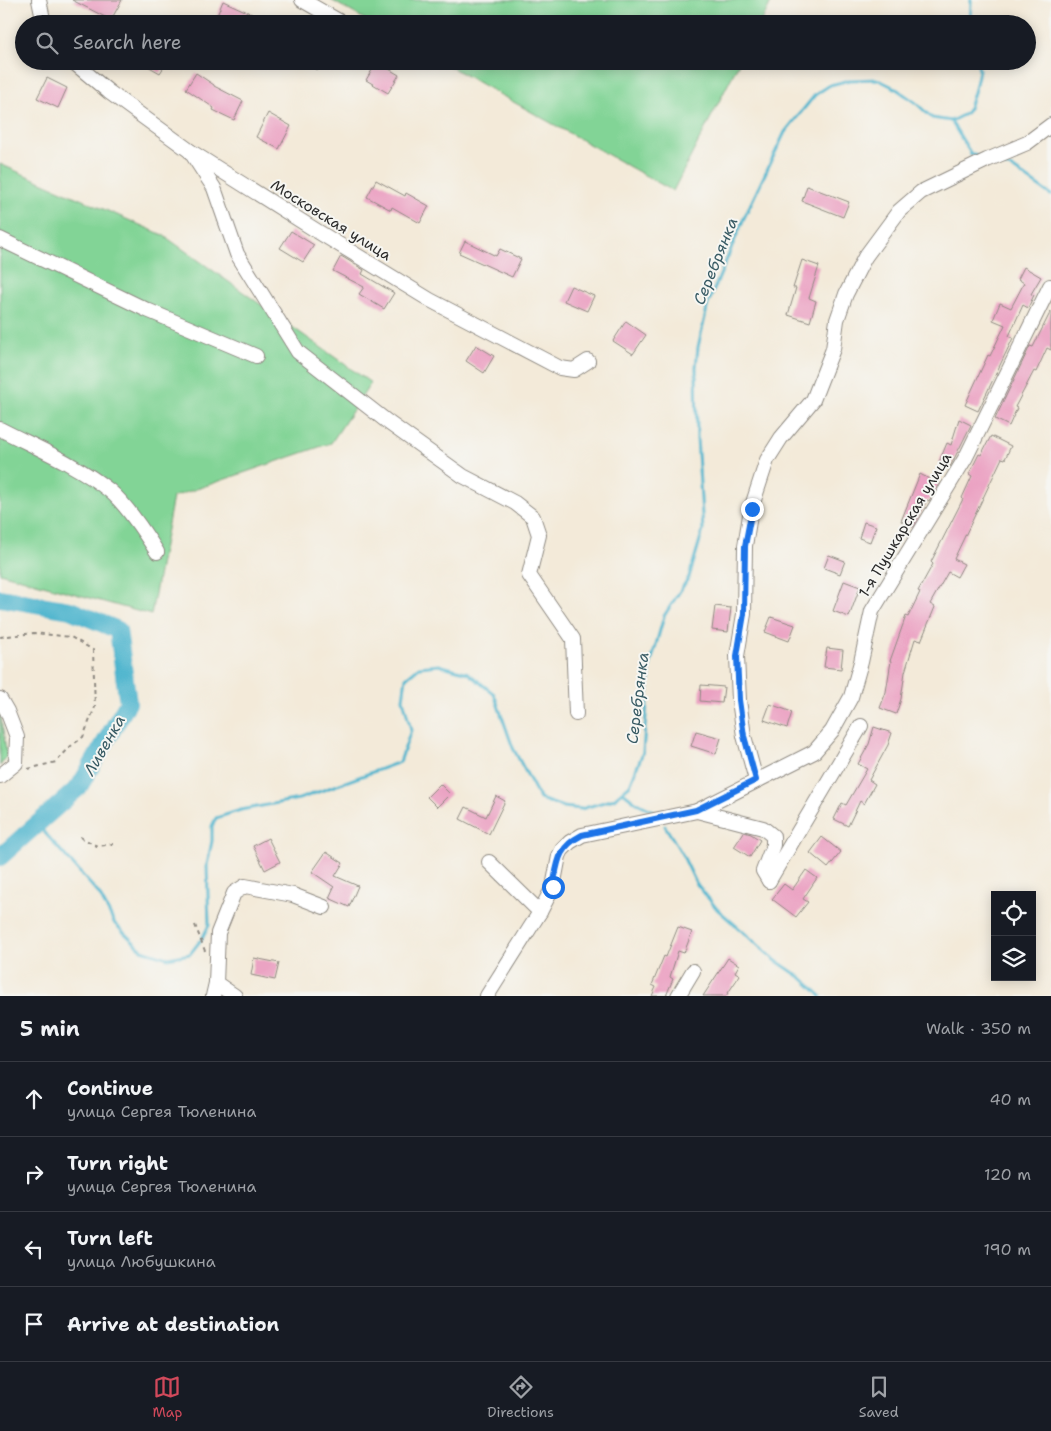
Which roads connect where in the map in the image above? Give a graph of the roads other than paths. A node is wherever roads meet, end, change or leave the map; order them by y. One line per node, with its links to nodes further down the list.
1 (39, 0): 3 (street)
2 (302, 0): 4 (street)
3 (42, 15)
4 (328, 15)
5 (83, 70): 7 (street, Московская улица)
6 (1051, 125): 18 (street)
7 (190, 151): 11 (street, Московская улица); 15 (street)
8 (0, 239): 10 (street)
9 (1050, 286): 18 (street, 1-я Пушкарская улица)
10 (256, 356)
11 (588, 360)
12 (0, 429): 13 (street)
13 (157, 552)
14 (0, 699): 17 (street)
15 (576, 714)
16 (861, 726): 19 (street)
17 (0, 776)
18 (756, 780): 19 (street, 1-я Пушкарская улица)
19 (696, 810): 22 (street)
20 (489, 862): 22 (street)
21 (324, 907): 24 (street)
22 (540, 912): 26 (street)
23 (693, 971): 27 (street)
24 (214, 989): 25 (street)
25 (235, 996)
26 (487, 996)
27 (678, 996)

